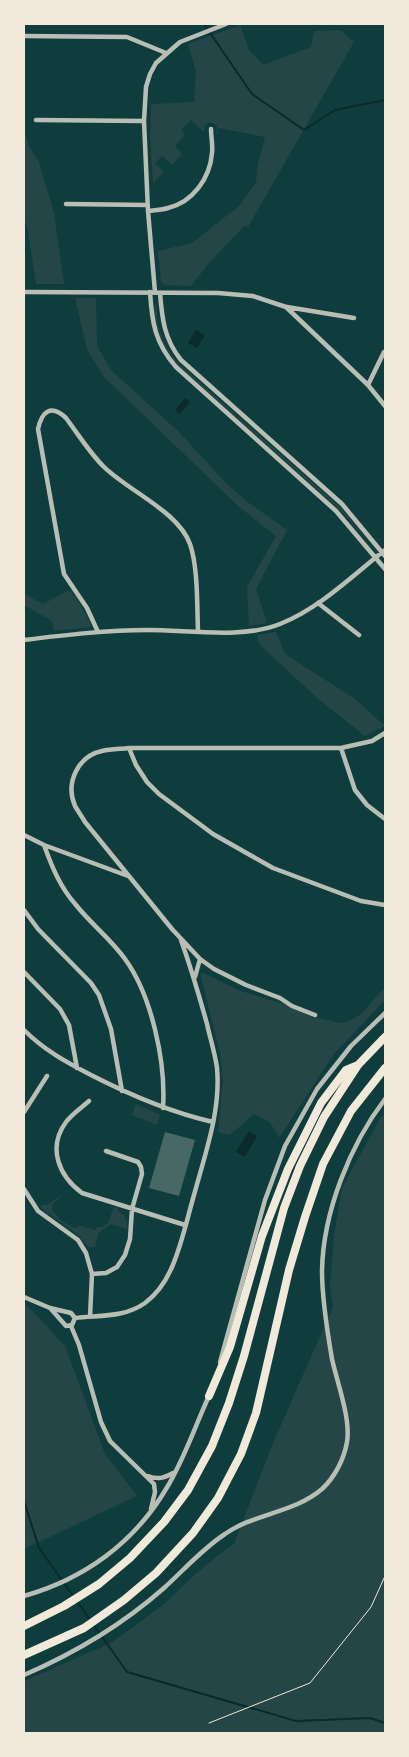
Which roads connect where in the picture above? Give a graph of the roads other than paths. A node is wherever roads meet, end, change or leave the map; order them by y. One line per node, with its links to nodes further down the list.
1 (226, 24): 3 (street)
2 (24, 36): 3 (street)
3 (166, 53): 5 (street)
4 (36, 120): 5 (street)
5 (144, 121): 8 (street)
6 (211, 129): 9 (street)
7 (66, 204): 8 (street)
8 (148, 205): 9 (street)
9 (148, 211): 11 (street)
10 (24, 292): 11 (street)
11 (155, 292): 12 (street); 17 (street); 18 (street)
12 (286, 307): 13 (street); 15 (street)
13 (354, 318)
14 (384, 352): 15 (street)
15 (368, 385): 16 (street)
16 (385, 406)
17 (384, 553): 18 (street)
18 (376, 557): 19 (street); 20 (street)
19 (385, 570)
20 (318, 603): 21 (street); 23 (street)
21 (198, 631): 22 (street); 22 (street)
22 (98, 632): 24 (street)
23 (359, 635)
24 (24, 640)
25 (385, 733): 27 (street)
26 (130, 748): 27 (street); 31 (street); 32 (street)
27 (341, 748): 28 (street)
28 (385, 819)
29 (24, 835): 30 (street)
30 (44, 844): 31 (street); 49 (street)
31 (129, 876): 34 (street)
32 (385, 905)
33 (24, 910): 46 (street)
34 (180, 939): 35 (street); 37 (street)
35 (200, 959): 37 (street); 39 (street)
36 (24, 972): 43 (street)
37 (195, 980): 51 (street)
38 (385, 1013): 64 (street)
39 (315, 1015)
40 (24, 1030): 43 (street)
41 (385, 1037): 42 (highway)
42 (358, 1065): 64 (highway); 69 (highway)
43 (77, 1068): 46 (street)
44 (385, 1068): 70 (highway)
45 (48, 1076): 50 (street)
46 (122, 1091): 49 (street)
47 (385, 1099): 71 (street)
48 (89, 1101): 54 (street)
49 (163, 1108): 51 (street)
50 (24, 1112)
51 (213, 1122): 55 (street)
52 (106, 1151): 54 (street)
53 (24, 1189): 56 (street)
54 (132, 1209): 55 (street); 56 (street)
55 (185, 1225): 60 (street)
56 (92, 1274): 60 (street)
57 (24, 1297): 58 (street)
58 (50, 1308): 59 (street); 62 (street)
59 (67, 1313): 61 (street); 62 (street)
60 (90, 1317): 61 (street)
61 (75, 1318): 63 (street)
62 (62, 1321): 63 (street)
63 (71, 1326): 66 (street)
64 (209, 1396): 65 (street)
65 (175, 1473): 66 (street); 67 (street)
66 (144, 1474): 67 (street)
67 (150, 1512): 68 (street)
68 (24, 1596)
69 (24, 1626)
70 (24, 1655)
71 (24, 1675)

